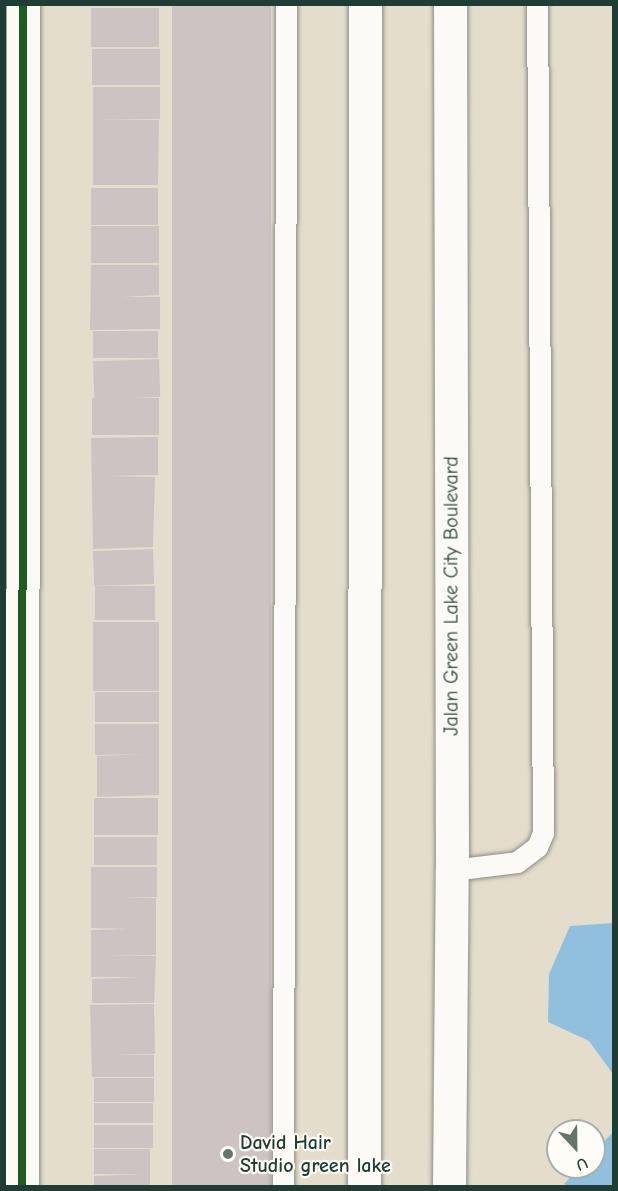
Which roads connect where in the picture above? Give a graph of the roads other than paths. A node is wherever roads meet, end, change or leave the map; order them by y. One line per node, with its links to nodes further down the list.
1 (23, 4): 6 (main road)
2 (286, 4): 13 (lane)
3 (364, 4): 14 (main road)
4 (450, 4): 10 (main road, Jalan Green Lake City Boulevard)
5 (537, 4): 10 (lane)
6 (14, 143): 7 (main road)
7 (14, 382): 8 (main road)
8 (14, 612): 9 (main road)
9 (13, 847): 11 (main road)
10 (452, 870): 15 (main road, Jalan Green Lake City Boulevard)
11 (13, 1077): 12 (main road)
12 (22, 1186)
13 (283, 1186)
14 (364, 1186)
15 (449, 1186)

